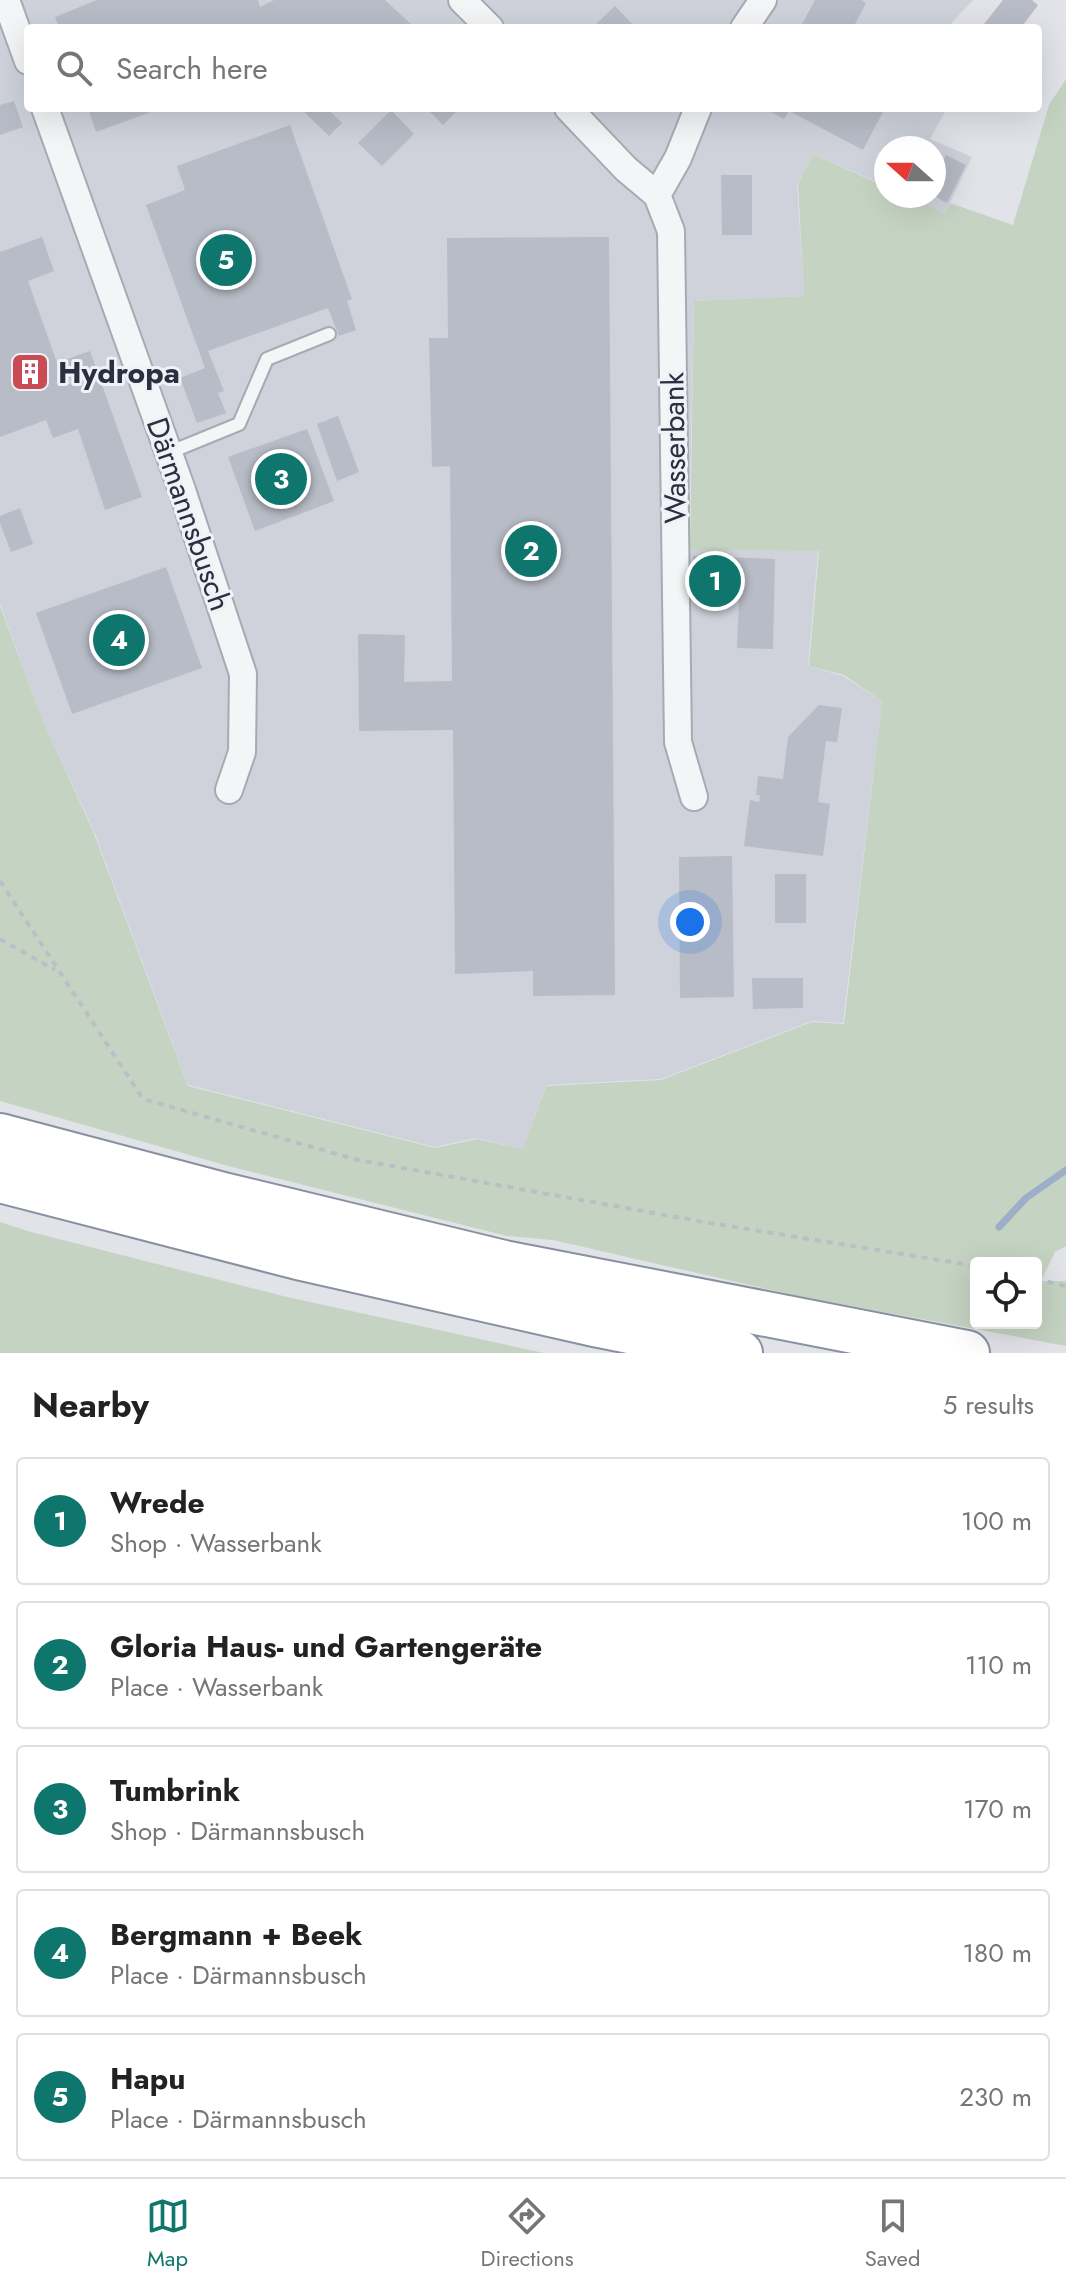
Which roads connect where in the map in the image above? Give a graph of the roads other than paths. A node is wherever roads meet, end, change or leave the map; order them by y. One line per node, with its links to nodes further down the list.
1 (6, 0): 6 (street)
2 (462, 0): 4 (street)
3 (763, 0): 5 (street)
4 (486, 24)
5 (747, 24)
6 (24, 50)
7 (46, 112): 12 (street, Därmannsbusch)
8 (572, 112): 10 (street)
9 (696, 112): 10 (street)
10 (657, 195): 14 (street, Wasserbank)
11 (329, 334): 12 (lane)
12 (168, 453): 13 (street, Därmannsbusch)
13 (229, 790)
14 (694, 797)
15 (0, 1136): 18 (highway)
16 (0, 1180): 17 (highway)
17 (740, 1353)
18 (967, 1353)

